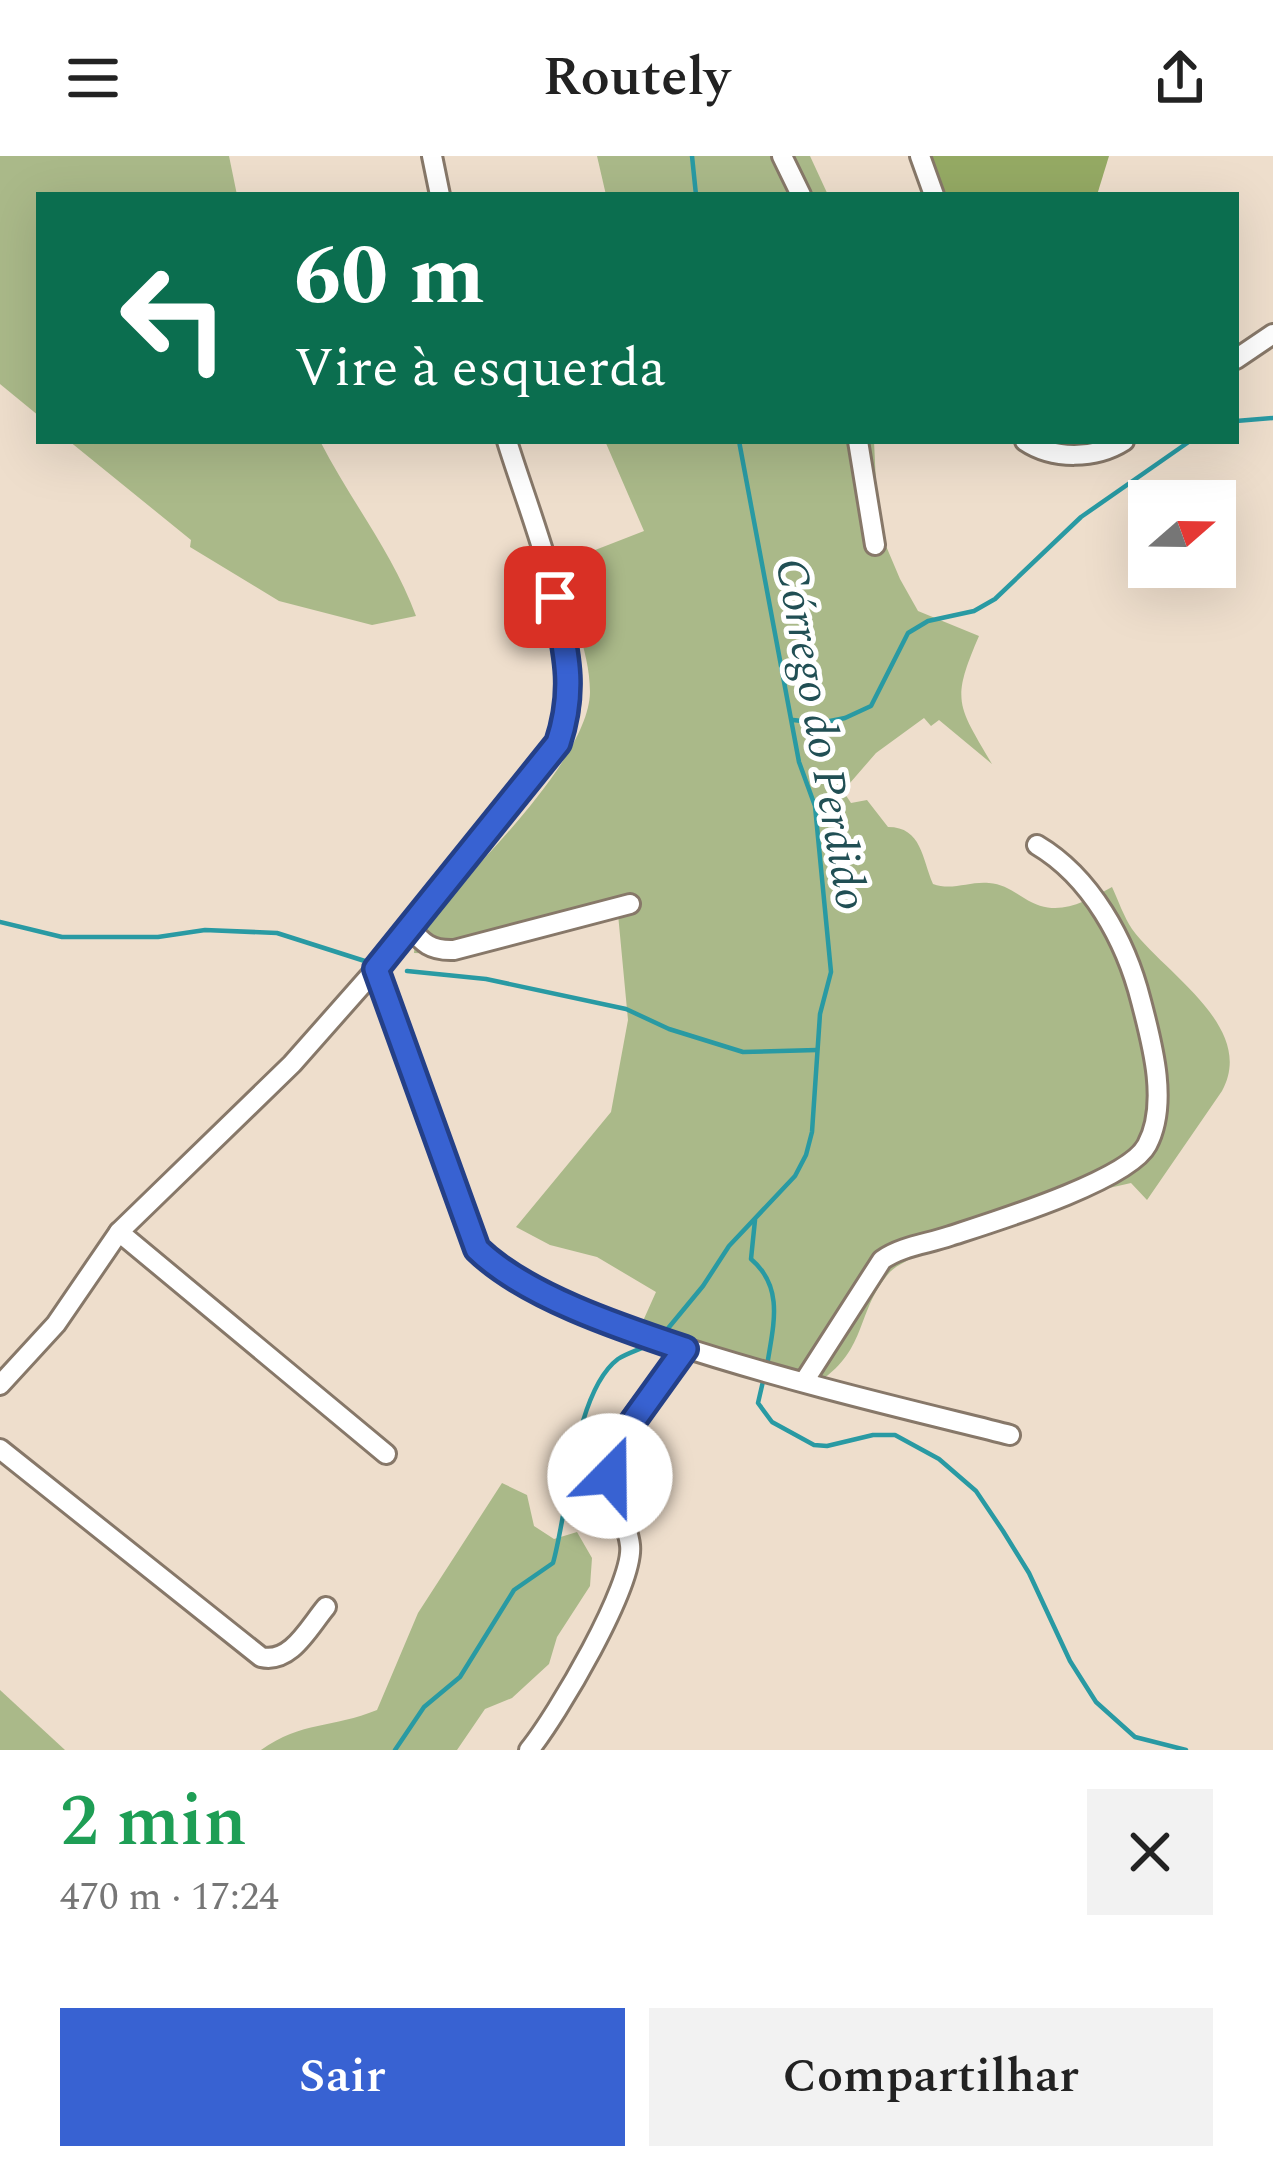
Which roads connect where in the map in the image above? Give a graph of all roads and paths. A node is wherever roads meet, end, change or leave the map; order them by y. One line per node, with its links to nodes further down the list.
1 (432, 156): 4 (street)
2 (782, 156): 5 (street)
3 (920, 156): 6 (street)
4 (439, 192)
5 (800, 192)
6 (933, 192)
7 (1273, 334): 8 (street)
8 (1239, 357)
9 (508, 444): 16 (street)
10 (858, 444): 13 (street)
11 (1034, 444): 12 (street)
12 (1119, 444)
13 (875, 545)
14 (1037, 844): 20 (street)
15 (630, 904): 16 (street)
16 (408, 926): 17 (street)
17 (376, 969): 18 (street); 19 (street)
18 (119, 1232): 21 (street); 24 (street)
19 (685, 1349): 20 (street); 26 (street)
20 (805, 1380): 22 (street)
21 (0, 1385)
22 (1010, 1435)
23 (0, 1449): 25 (street)
24 (386, 1454)
25 (326, 1607)
26 (530, 1750)

